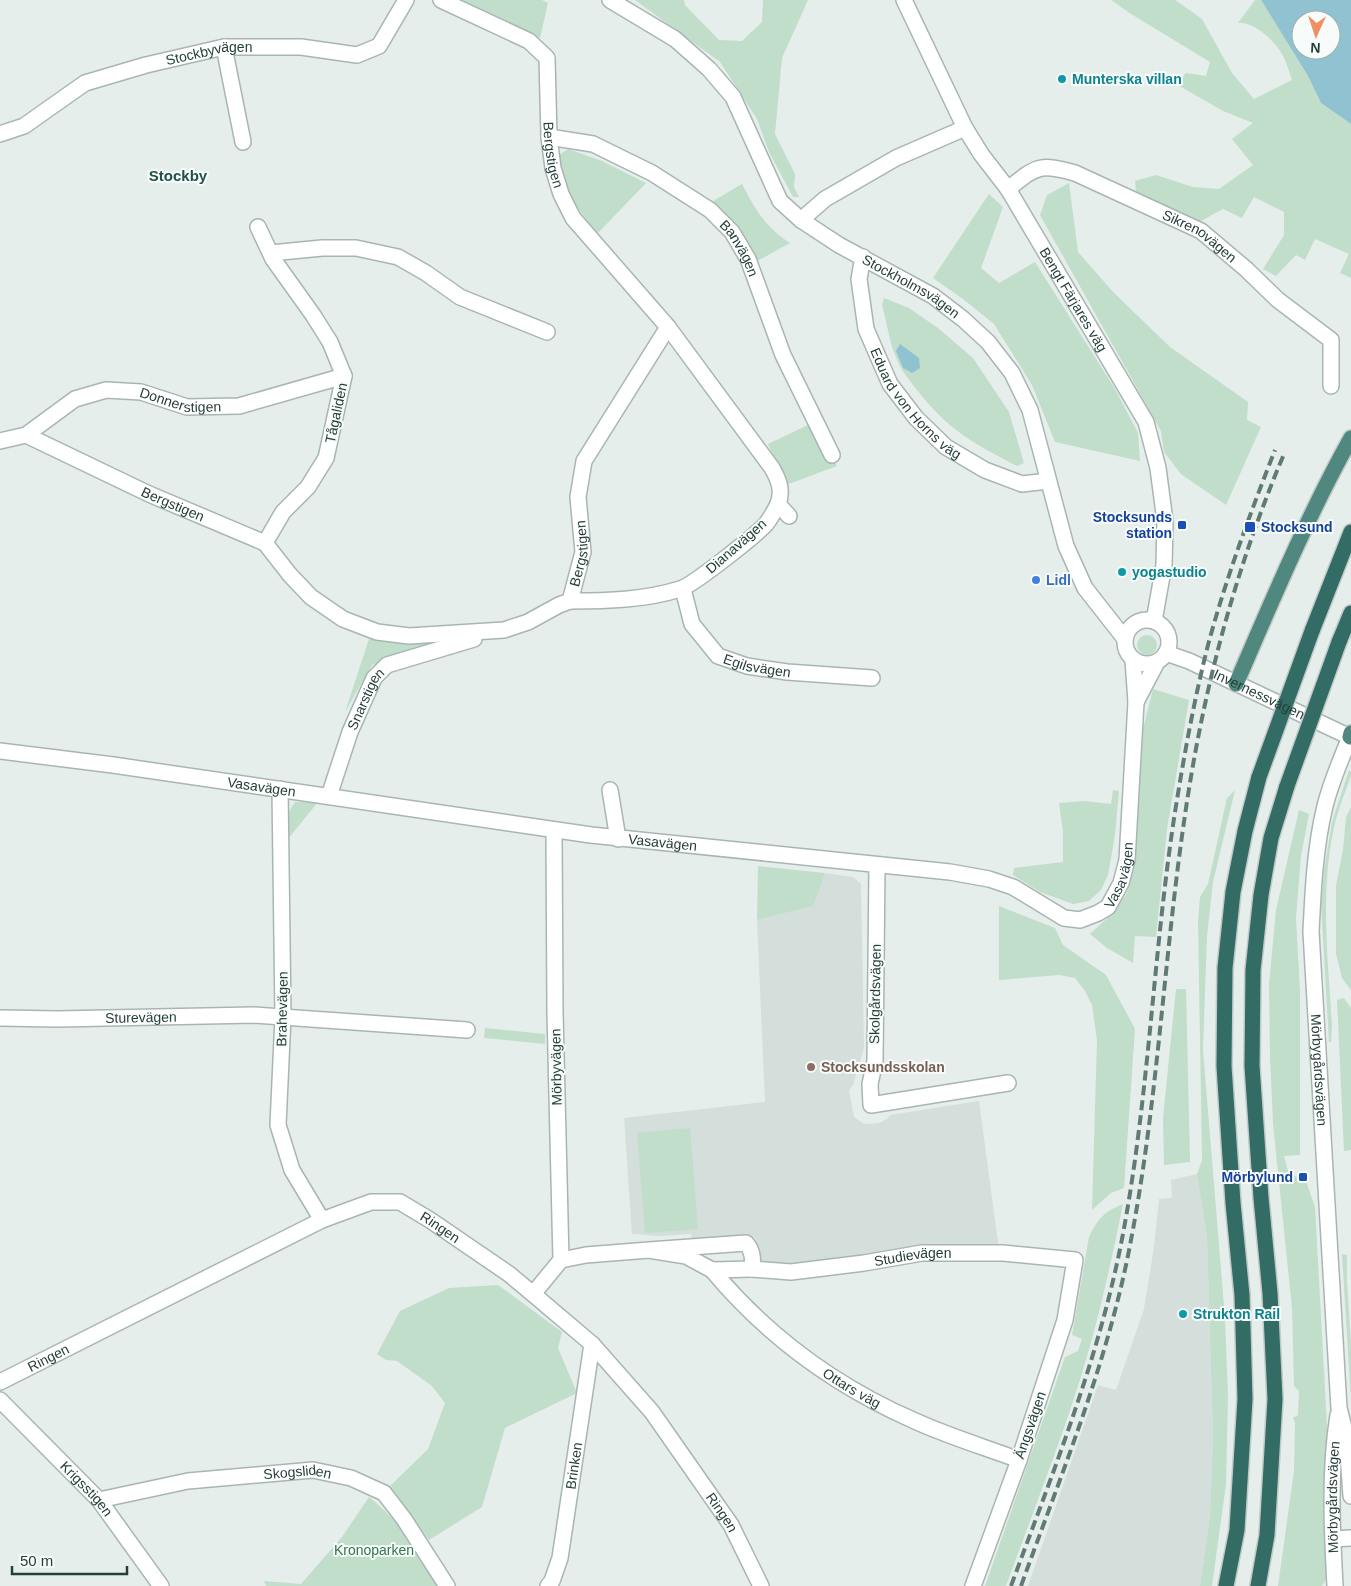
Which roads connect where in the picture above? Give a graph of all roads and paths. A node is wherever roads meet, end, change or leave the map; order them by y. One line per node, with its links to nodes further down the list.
1 (406, 0): 5 (street, Stockbyvägen)
2 (441, 0): 8 (street, Bergstigen)
3 (610, 0): 11 (street, Stockholmsvägen)
4 (904, 0): 6 (street, Bengt Färjares väg)
5 (224, 47): 7 (street, Stockbyvägen); 9 (street)
6 (965, 128): 10 (street, Bengt Färjares väg); 11 (street)
7 (0, 134)
8 (549, 137): 15 (street, Bergstigen); 22 (street, Banvägen)
9 (244, 142)
10 (1008, 189): 18 (street, Sikrenovägen); 31 (street, Bengt Färjares väg)
11 (801, 220): 14 (street, Stockholmsvägen)
12 (258, 227): 13 (street, Tågaliden)
13 (271, 253): 16 (street); 17 (street, Tågaliden)
14 (864, 258): 23 (street, Stockholmsvägen); 23 (street, Eduard von Horns väg)
15 (668, 328): 24 (street); 29 (street, Bergstigen)
16 (547, 332)
17 (344, 376): 19 (street, Donnerstigen); 27 (street, Tågaliden)
18 (1331, 386)
19 (26, 435): 21 (street); 27 (street, Bergstigen)
20 (1351, 438): 37 (highway)
21 (0, 441)
22 (832, 455)
23 (1048, 481): 33 (street, Stockholmsvägen)
24 (778, 504): 25 (street); 28 (street, Dianavägen)
25 (789, 516)
26 (1351, 532): 72 (highway, bridge)
27 (265, 542): 32 (street, Bergstigen)
28 (683, 589): 29 (street, Dianavägen); 36 (street, Egilsvägen)
29 (570, 601): 32 (street, Bergstigen)
30 (1351, 613): 73 (highway, bridge)
31 (1154, 621): 33 (street); 34 (street)
32 (504, 630): 43 (street, Snarstigen)
33 (1125, 639): 35 (street)
34 (1162, 658): 35 (street); 37 (street, Invernessvägen); 38 (street, Vasavägen)
35 (1133, 660): 38 (street, Vasavägen)
36 (872, 678)
37 (1236, 684): 39 (street, Invernessvägen)
38 (1136, 702): 46 (street, Vasavägen)
39 (1351, 736): 61 (street, Mörbygårdsvägen)
40 (0, 750): 41 (street, Vasavägen)
41 (280, 789): 43 (street, Vasavägen); 47 (street, Brahevägen)
42 (610, 790): 45 (street)
43 (328, 796): 44 (street, Vasavägen)
44 (554, 830): 45 (street, Vasavägen); 53 (street, Mörbyvägen)
45 (618, 839): 46 (street, Vasavägen)
46 (877, 865): 50 (street, Skolgårdsvägen)
47 (283, 1017): 48 (street, Sturevägen); 49 (street, Sturevägen); 51 (street, Brahevägen)
48 (0, 1018)
49 (467, 1030)
50 (1008, 1083)
51 (322, 1220): 57 (street, Ringen); 59 (street, Ringen)
52 (649, 1250): 53 (street, Studievägen); 55 (street, Studievägen); 56 (street, Studievägen)
53 (561, 1260): 57 (street)
54 (1075, 1260): 55 (street, Studievägen); 62 (street, Ängsvägen)
55 (752, 1269): 56 (street, Studievägen)
56 (712, 1270): 62 (street, Ottars väg)
57 (533, 1294): 58 (street, Ringen)
58 (592, 1344): 69 (street, Brinken); 70 (street, Ringen)
59 (0, 1382)
60 (0, 1400): 64 (street, Krigsstigen)
61 (1339, 1408): 63 (street, Mörbygårdsvägen); 66 (street, Mörbygårdsvägen)
62 (1019, 1460): 71 (street, Ängsvägen)
63 (1351, 1496)
64 (99, 1500): 67 (street, Krigsstigen); 68 (street, Skogsliden)
65 (1351, 1538): 66 (street)
66 (1333, 1539): 74 (street, Mörbygårdsvägen)
67 (160, 1586)
68 (446, 1586)
69 (548, 1586)
70 (761, 1586)
71 (973, 1586)
72 (1226, 1586)
73 (1258, 1586)
74 (1335, 1586)

